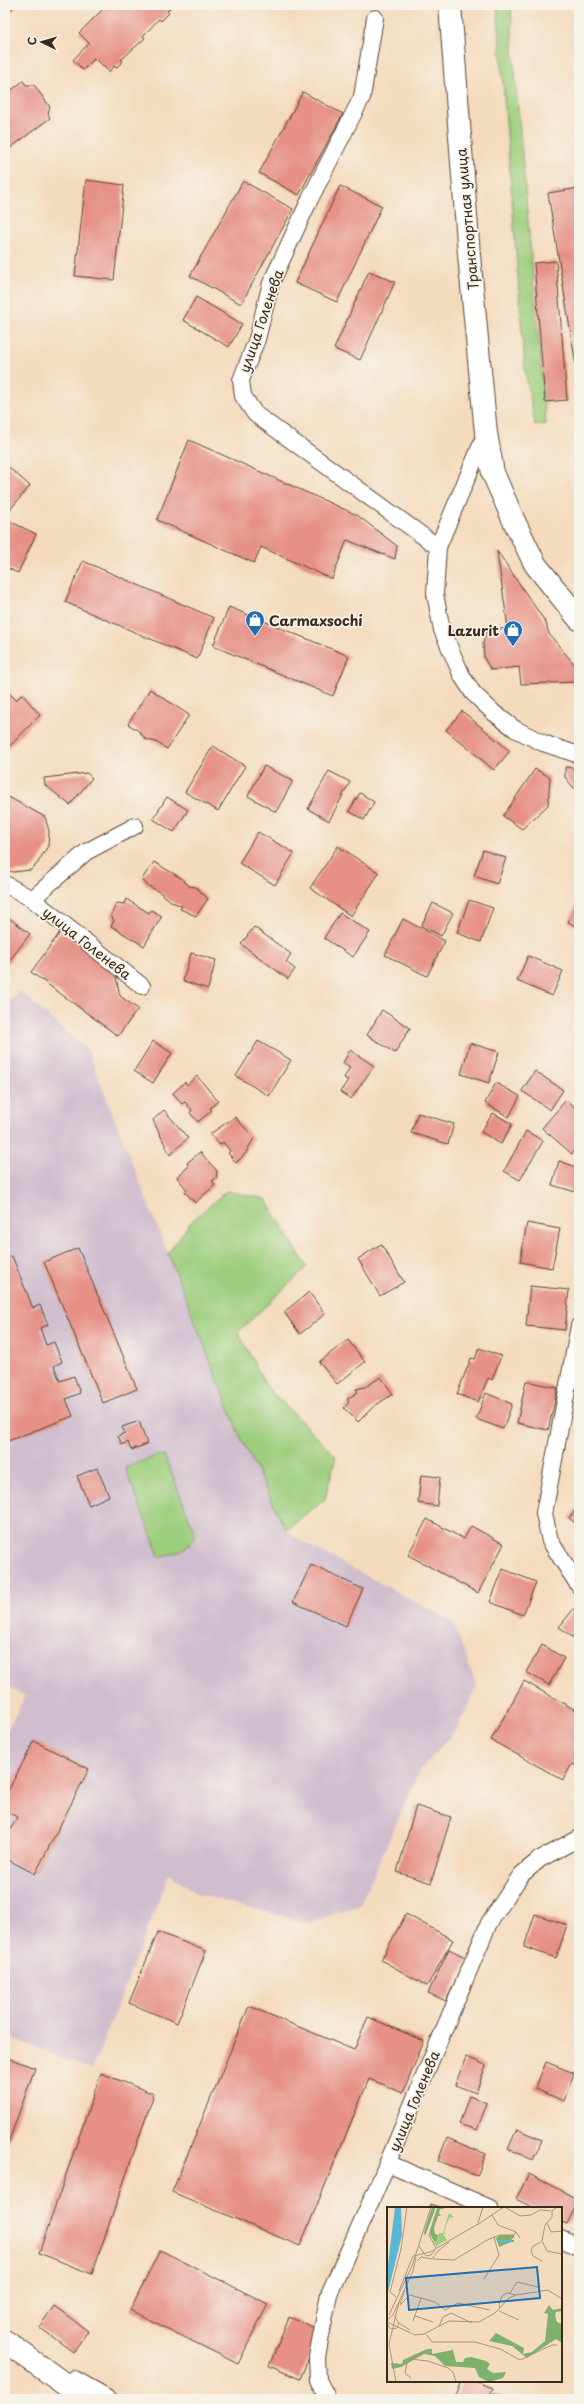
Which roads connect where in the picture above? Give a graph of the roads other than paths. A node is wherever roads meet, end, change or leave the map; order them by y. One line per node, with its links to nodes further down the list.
1 (450, 5): 3 (main road, Транспортная улица)
2 (375, 18): 4 (street, улица Голенева)
3 (486, 433): 4 (street, Транспортная улица); 5 (main road, Транспортная улица)
4 (438, 547): 6 (street, Транспортная улица)
5 (579, 619)
6 (579, 755)
7 (135, 826): 9 (street, улица Голенева)
8 (5, 884): 9 (street, улица Голенева)
9 (32, 899): 10 (street, улица Голенева)
10 (142, 986)
11 (579, 1326): 12 (street)
12 (579, 1586)
13 (579, 1838): 14 (street, улица Голенева)
14 (388, 2163): 15 (street); 21 (street, улица Голенева)
15 (488, 2207)
16 (562, 2239): 17 (street)
17 (579, 2247)
18 (12, 2346): 19 (main road); 20 (main road)
19 (85, 2399)
20 (104, 2399)
21 (328, 2399)

